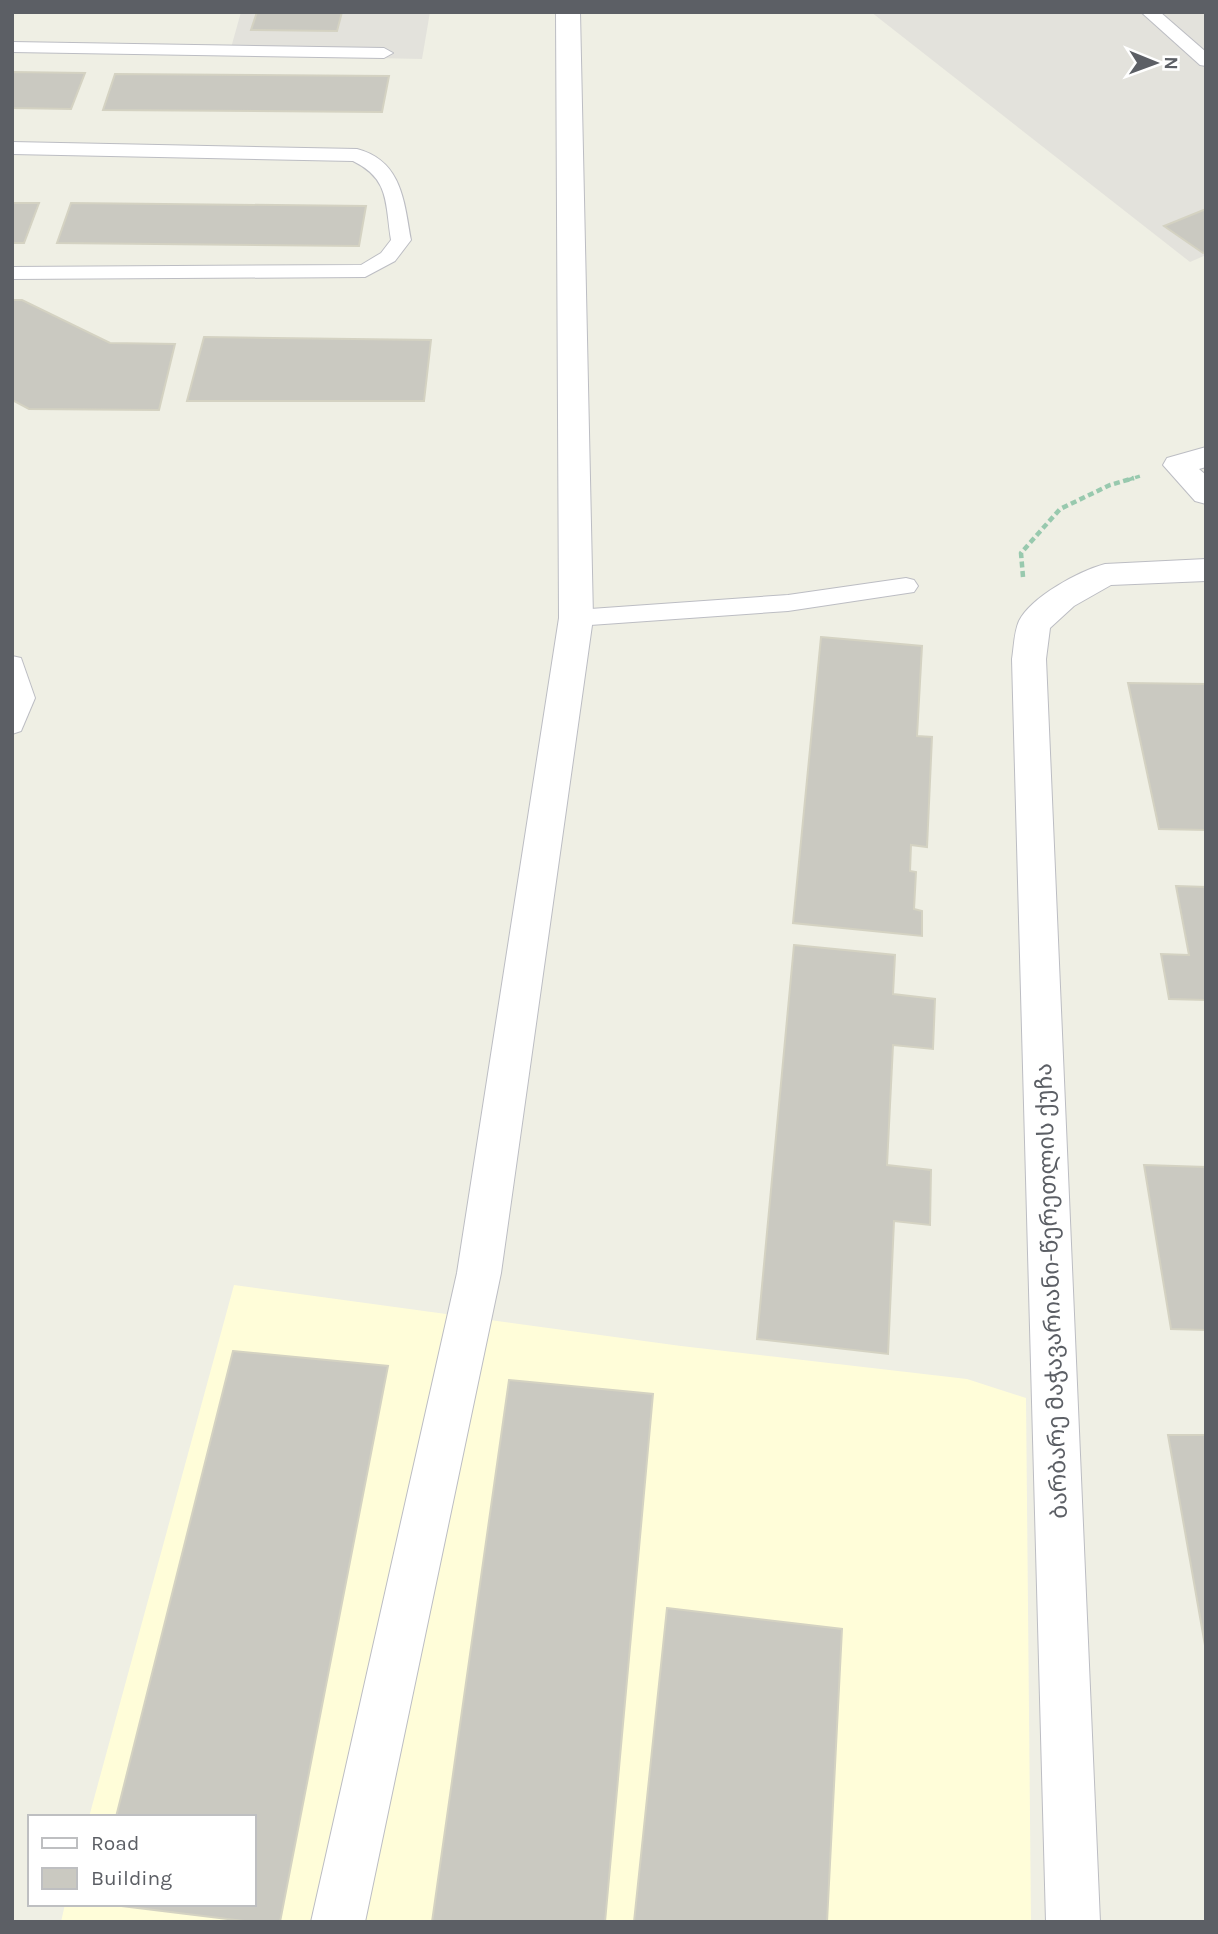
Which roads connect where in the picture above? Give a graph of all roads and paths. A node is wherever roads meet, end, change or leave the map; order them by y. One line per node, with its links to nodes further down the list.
1 (568, 12): 13 (street)
2 (1149, 12): 5 (lane)
3 (12, 47): 4 (lane)
4 (384, 52)
5 (1206, 61)
6 (12, 148): 7 (lane)
7 (12, 273)
8 (1192, 461): 9 (street); 11 (path)
9 (1206, 494)
10 (1206, 570): 17 (street, ბარბარე მაჭავარიანი-წერეთლის ქუჩა)
11 (1023, 579)
12 (906, 586): 13 (lane)
13 (576, 618): 16 (street)
14 (12, 664): 15 (lane)
15 (12, 725)
16 (338, 1922)
17 (1073, 1922)

